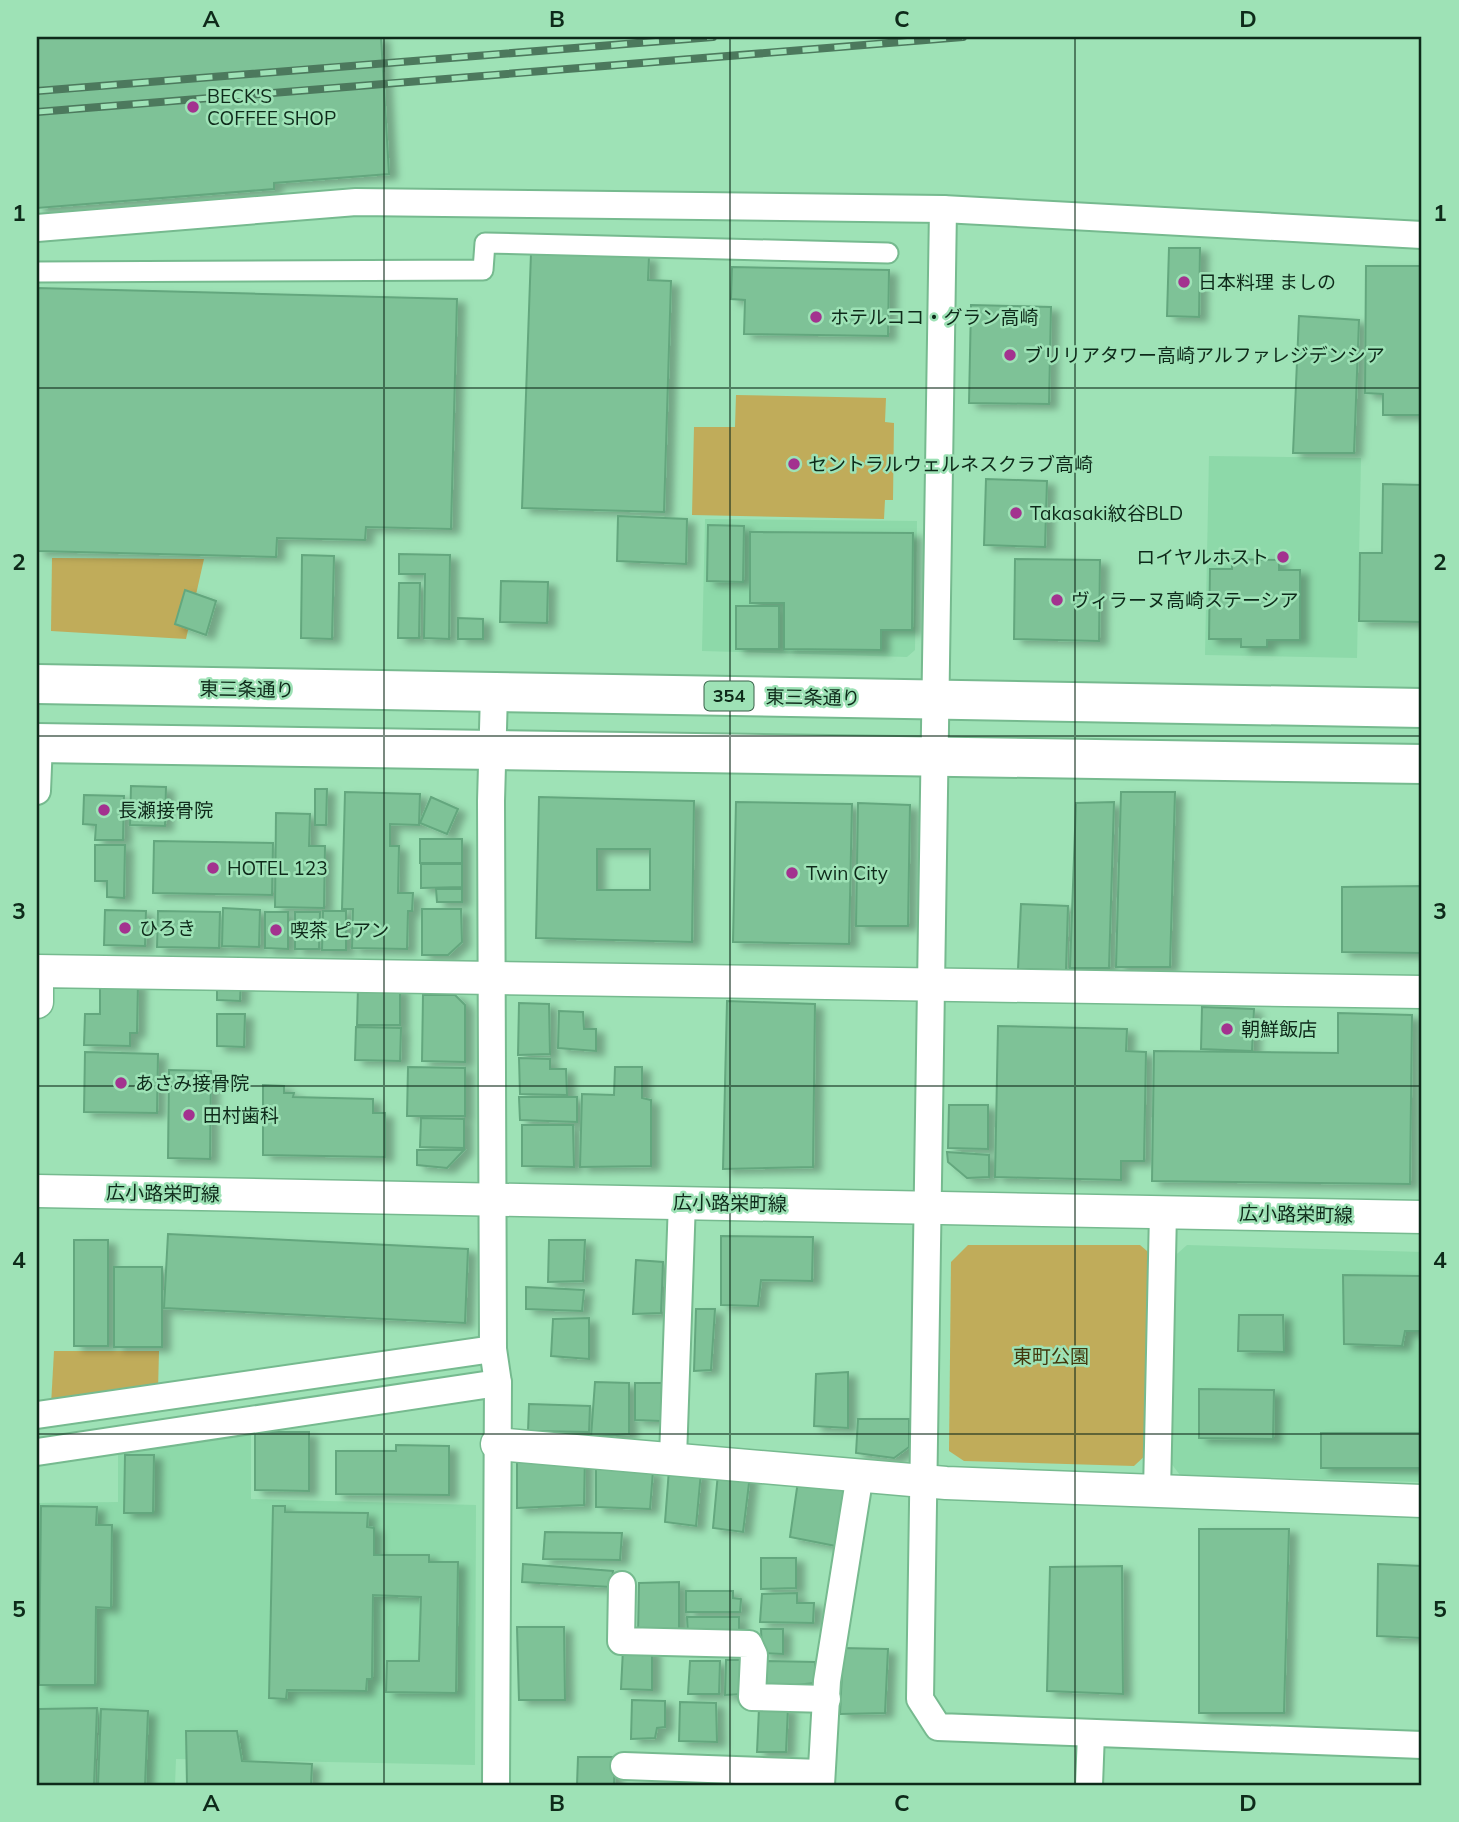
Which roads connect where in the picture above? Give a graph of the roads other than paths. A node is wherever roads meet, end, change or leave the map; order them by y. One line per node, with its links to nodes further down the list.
1 (943, 209): 2 (street); 3 (street); 8 (street)
2 (37, 228)
3 (1422, 235)
4 (888, 253): 5 (street)
5 (37, 272)
6 (37, 684): 7 (highway, 東三条通り / 354)
7 (494, 693): 8 (highway, 東三条通り / 354); 11 (street)
8 (936, 699): 9 (highway, 東三条通り / 354); 12 (street)
9 (1422, 708)
10 (38, 743): 11 (highway); 14 (street)
11 (493, 751): 12 (highway); 16 (street)
12 (935, 758): 13 (highway); 17 (street)
13 (1422, 764)
14 (37, 792)
15 (37, 969): 16 (street); 19 (street)
16 (492, 978): 17 (street); 21 (street)
17 (930, 986): 18 (street); 23 (street)
18 (1422, 992)
19 (37, 1002)
20 (37, 1191): 21 (street, 広小路栄町線)
21 (492, 1198): 22 (street, 広小路栄町線); 26 (street)
22 (682, 1201): 23 (street, 広小路栄町線); 31 (street)
23 (927, 1208): 24 (street, 広小路栄町線); 33 (street)
24 (1163, 1212): 25 (street, 広小路栄町線); 34 (street)
25 (1422, 1217)
26 (494, 1349): 27 (street); 28 (street)
27 (498, 1383): 29 (street); 30 (street)
28 (37, 1415)
29 (497, 1444): 31 (street); 42 (street)
30 (37, 1452)
31 (673, 1458): 32 (street)
32 (860, 1474): 33 (street); 37 (street)
33 (923, 1480): 34 (street); 38 (street)
34 (1157, 1492): 35 (street)
35 (1422, 1501)
36 (622, 1585): 37 (street)
37 (827, 1699): 41 (street)
38 (1091, 1733): 39 (street); 43 (street)
39 (1422, 1745)
40 (624, 1766): 41 (street)
41 (821, 1779)
42 (496, 1785)
43 (1089, 1785)

